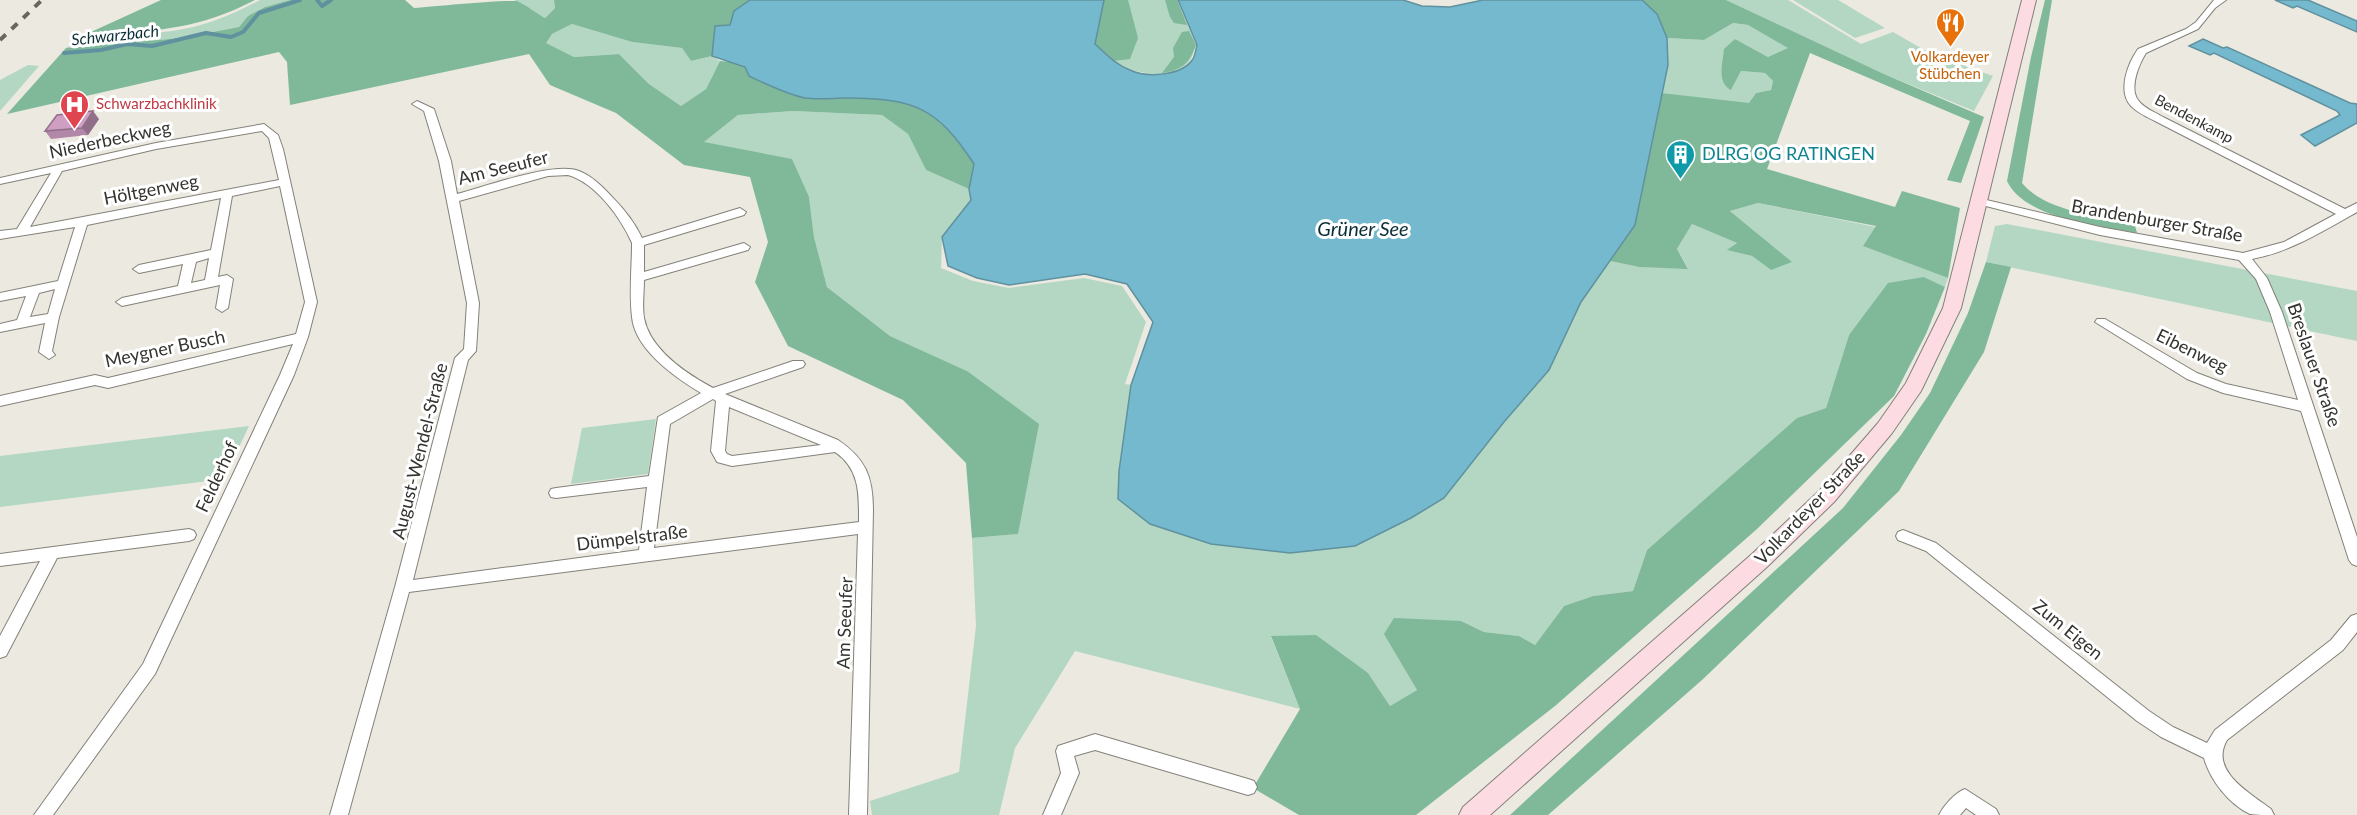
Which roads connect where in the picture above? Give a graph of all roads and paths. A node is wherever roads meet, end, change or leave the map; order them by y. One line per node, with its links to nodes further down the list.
1 (2029, 0): 10 (main road, Volkardeyer Straße)
2 (2221, 0): 13 (street, Bendenkamp)
3 (417, 104): 9 (street, August-Wendel-Straße)
4 (264, 127): 6 (street, Niederbeckweg); 7 (street, Felderhof)
5 (57, 172): 15 (street)
6 (0, 181)
7 (285, 182): 8 (street, Höltgenweg); 35 (street, Felderhof)
8 (227, 194): 14 (street, Höltgenweg); 19 (street, Höltgenweg)
9 (453, 199): 17 (street, Am Seeufer); 51 (street, August-Wendel-Straße)
10 (1978, 201): 20 (street, Brandenburger Straße); 60 (main road, Volkardeyer Straße)
11 (2357, 207): 13 (street, Brandenburger Straße)
12 (740, 212): 17 (street)
13 (2345, 214): 20 (street, Brandenburger Straße)
14 (82, 222): 15 (street, Höltgenweg); 25 (street, Höltgenweg)
15 (20, 233): 16 (street, Höltgenweg)
16 (0, 235)
17 (638, 243): 23 (street, Am Seeufer)
18 (744, 247): 23 (street)
19 (216, 253): 21 (street); 24 (street, Höltgenweg)
20 (2243, 256): 40 (street, Breslauer Straße)
21 (190, 259): 22 (street); 26 (street)
22 (139, 269)
23 (637, 278): 38 (street, Am Seeufer)
24 (211, 283): 26 (street); 30 (street)
25 (62, 284): 27 (street); 31 (street, Höltgenweg)
26 (184, 289): 29 (street)
27 (34, 290): 28 (street); 33 (street)
28 (0, 297)
29 (122, 302)
30 (222, 308)
31 (53, 317): 33 (street); 36 (street, Höltgenweg)
32 (2101, 322): 40 (street, Eibenweg)
33 (22, 323): 34 (street)
34 (0, 328)
35 (303, 338): 39 (street, Meygner Busch); 56 (street, Felderhof)
36 (49, 355)
37 (798, 363): 38 (street)
38 (718, 396): 41 (street, Am Seeufer); 41 (street); 42 (street)
39 (0, 401)
40 (2307, 407): 50 (street, Breslauer Straße)
41 (833, 444): 44 (street, Am Seeufer)
42 (656, 481): 43 (street); 48 (street)
43 (555, 493)
44 (866, 527): 48 (street, Dümpelstraße); 58 (street, Am Seeufer)
45 (189, 535): 47 (street)
46 (1903, 536): 54 (street, Zum Eigen)
47 (52, 554): 49 (street); 53 (street)
48 (646, 556): 51 (street, Dümpelstraße)
49 (0, 560)
50 (2357, 560)
51 (403, 587): 57 (street, August-Wendel-Straße)
52 (2357, 621): 54 (street)
53 (0, 651)
54 (2211, 753): 63 (street)
55 (1248, 787): 59 (street)
56 (43, 815)
57 (339, 815)
58 (858, 815)
59 (1053, 815)
60 (1472, 815)
61 (1948, 815): 62 (street)
62 (1990, 815)
63 (2265, 815)

